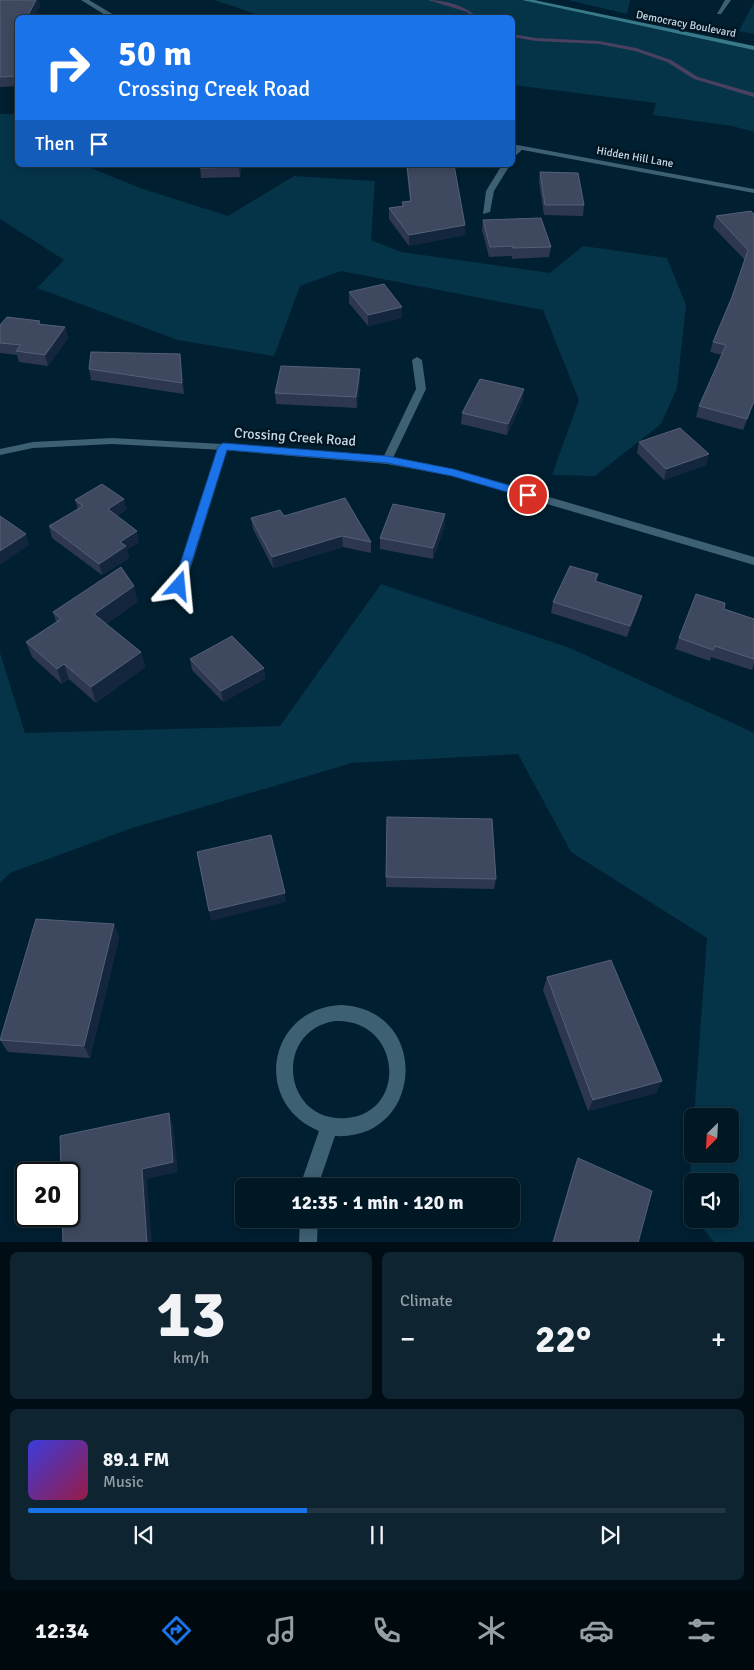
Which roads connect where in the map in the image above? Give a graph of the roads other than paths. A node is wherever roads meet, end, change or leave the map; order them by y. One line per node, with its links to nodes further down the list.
1 (84, 0): 5 (street)
2 (525, 0): 6 (main road, Democracy Boulevard)
3 (728, 0): 4 (street)
4 (719, 13)
5 (111, 15)
6 (754, 48)
7 (516, 147): 9 (street, Hidden Hill Lane)
8 (505, 167): 10 (street)
9 (754, 191)
10 (486, 212)
11 (417, 360): 14 (street)
12 (223, 447): 13 (street, Crossing Creek Road); 14 (street, Crossing Creek Road); 16 (street)
13 (0, 452)
14 (387, 460): 15 (street, Crossing Creek Road)
15 (754, 561)
16 (179, 586)
17 (329, 1127): 17 (street); 18 (street)
18 (312, 1178)
19 (309, 1228): 20 (street)
20 (308, 1242)

